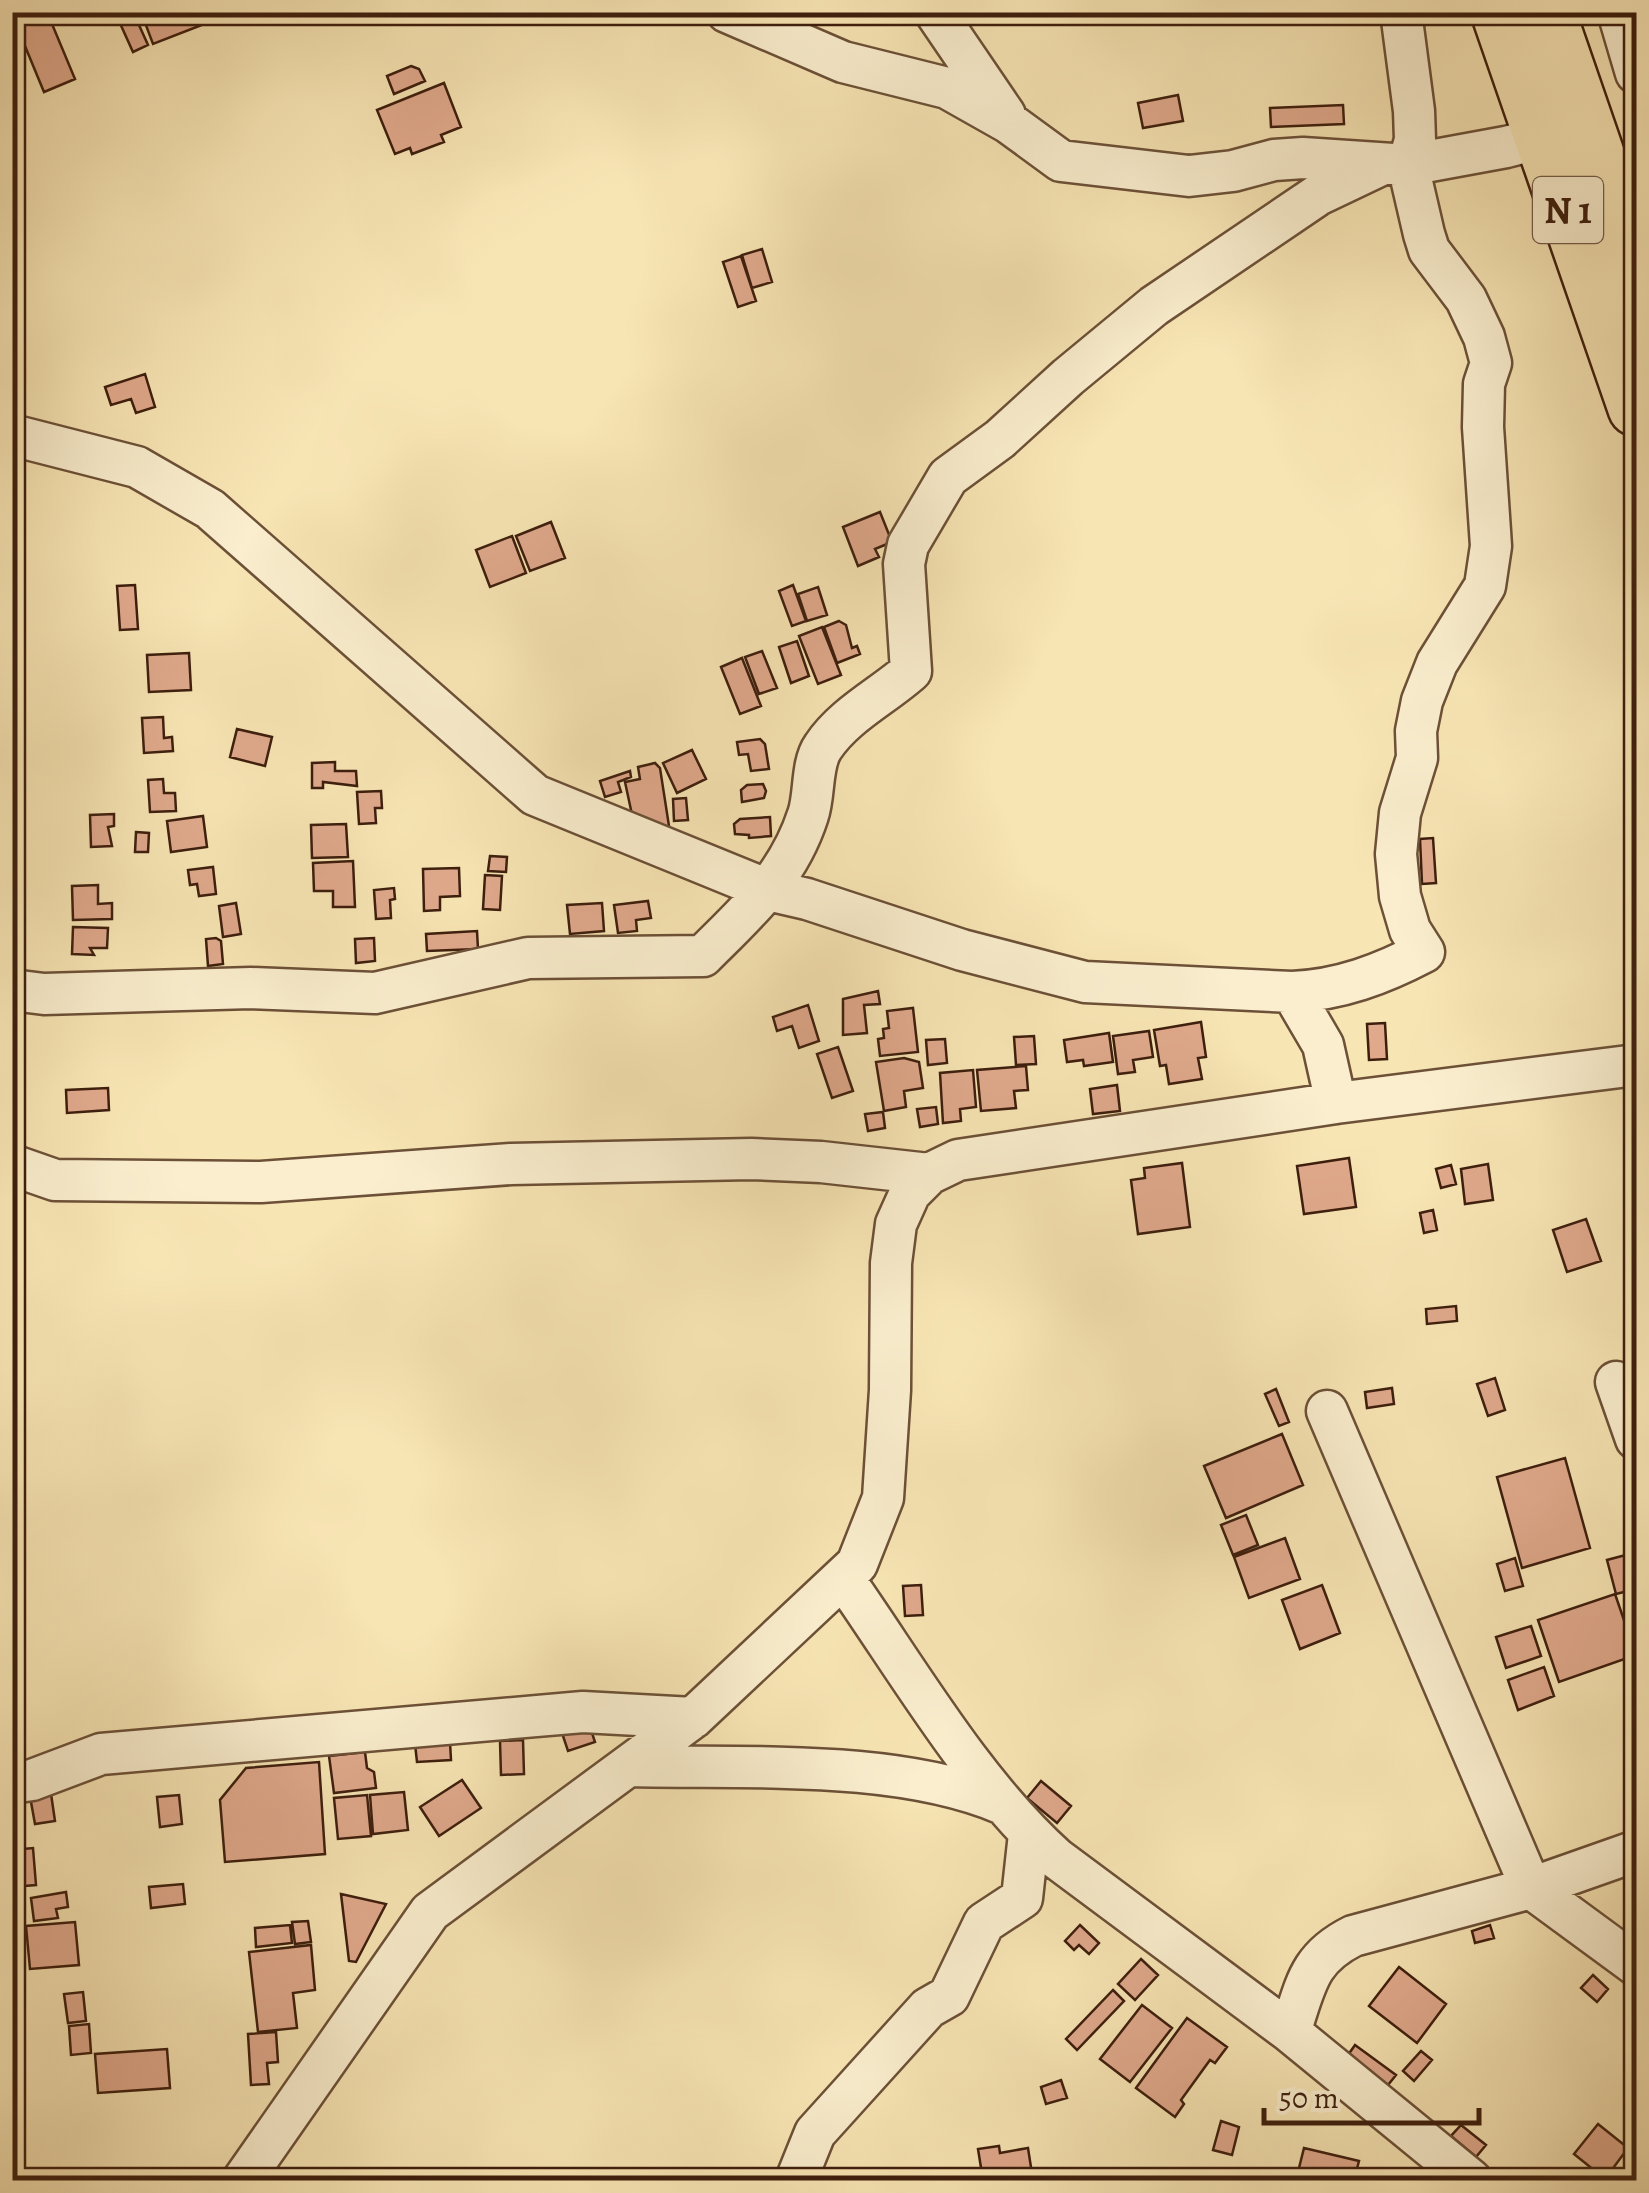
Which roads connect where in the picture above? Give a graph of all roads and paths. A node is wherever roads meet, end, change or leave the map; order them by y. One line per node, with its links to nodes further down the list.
1 (727, 12): 8 (street)
2 (935, 12): 8 (street)
3 (1402, 12): 10 (street)
4 (1498, 12): 9 (highway, N 1)
5 (1547, 12): 11 (highway, N 1)
6 (1618, 12): 7 (street)
7 (1636, 73)
8 (1010, 123): 10 (street)
9 (1542, 138): 10 (street); 12 (highway, N 1)
10 (1394, 165): 14 (street); 16 (street)
11 (1636, 270)
12 (1636, 408)
13 (12, 434): 14 (street)
14 (768, 890): 15 (street); 16 (street)
15 (12, 990)
16 (1292, 992): 18 (street)
17 (1636, 1065): 18 (street)
18 (1336, 1103): 20 (street)
19 (12, 1164): 20 (street)
20 (929, 1174): 24 (street)
21 (1616, 1382): 23 (street)
22 (1328, 1411): 30 (street)
23 (1636, 1439)
24 (844, 1579): 25 (street); 28 (street)
25 (693, 1718): 26 (street); 27 (street)
26 (632, 1766): 28 (street); 33 (street)
27 (12, 1783)
28 (1017, 1819): 32 (street); 34 (street)
29 (1636, 1851): 30 (street)
30 (1531, 1888): 31 (street); 32 (street)
31 (1636, 1964)
32 (1290, 2032): 35 (street)
33 (243, 2180)
34 (796, 2180)
35 (1472, 2180)

